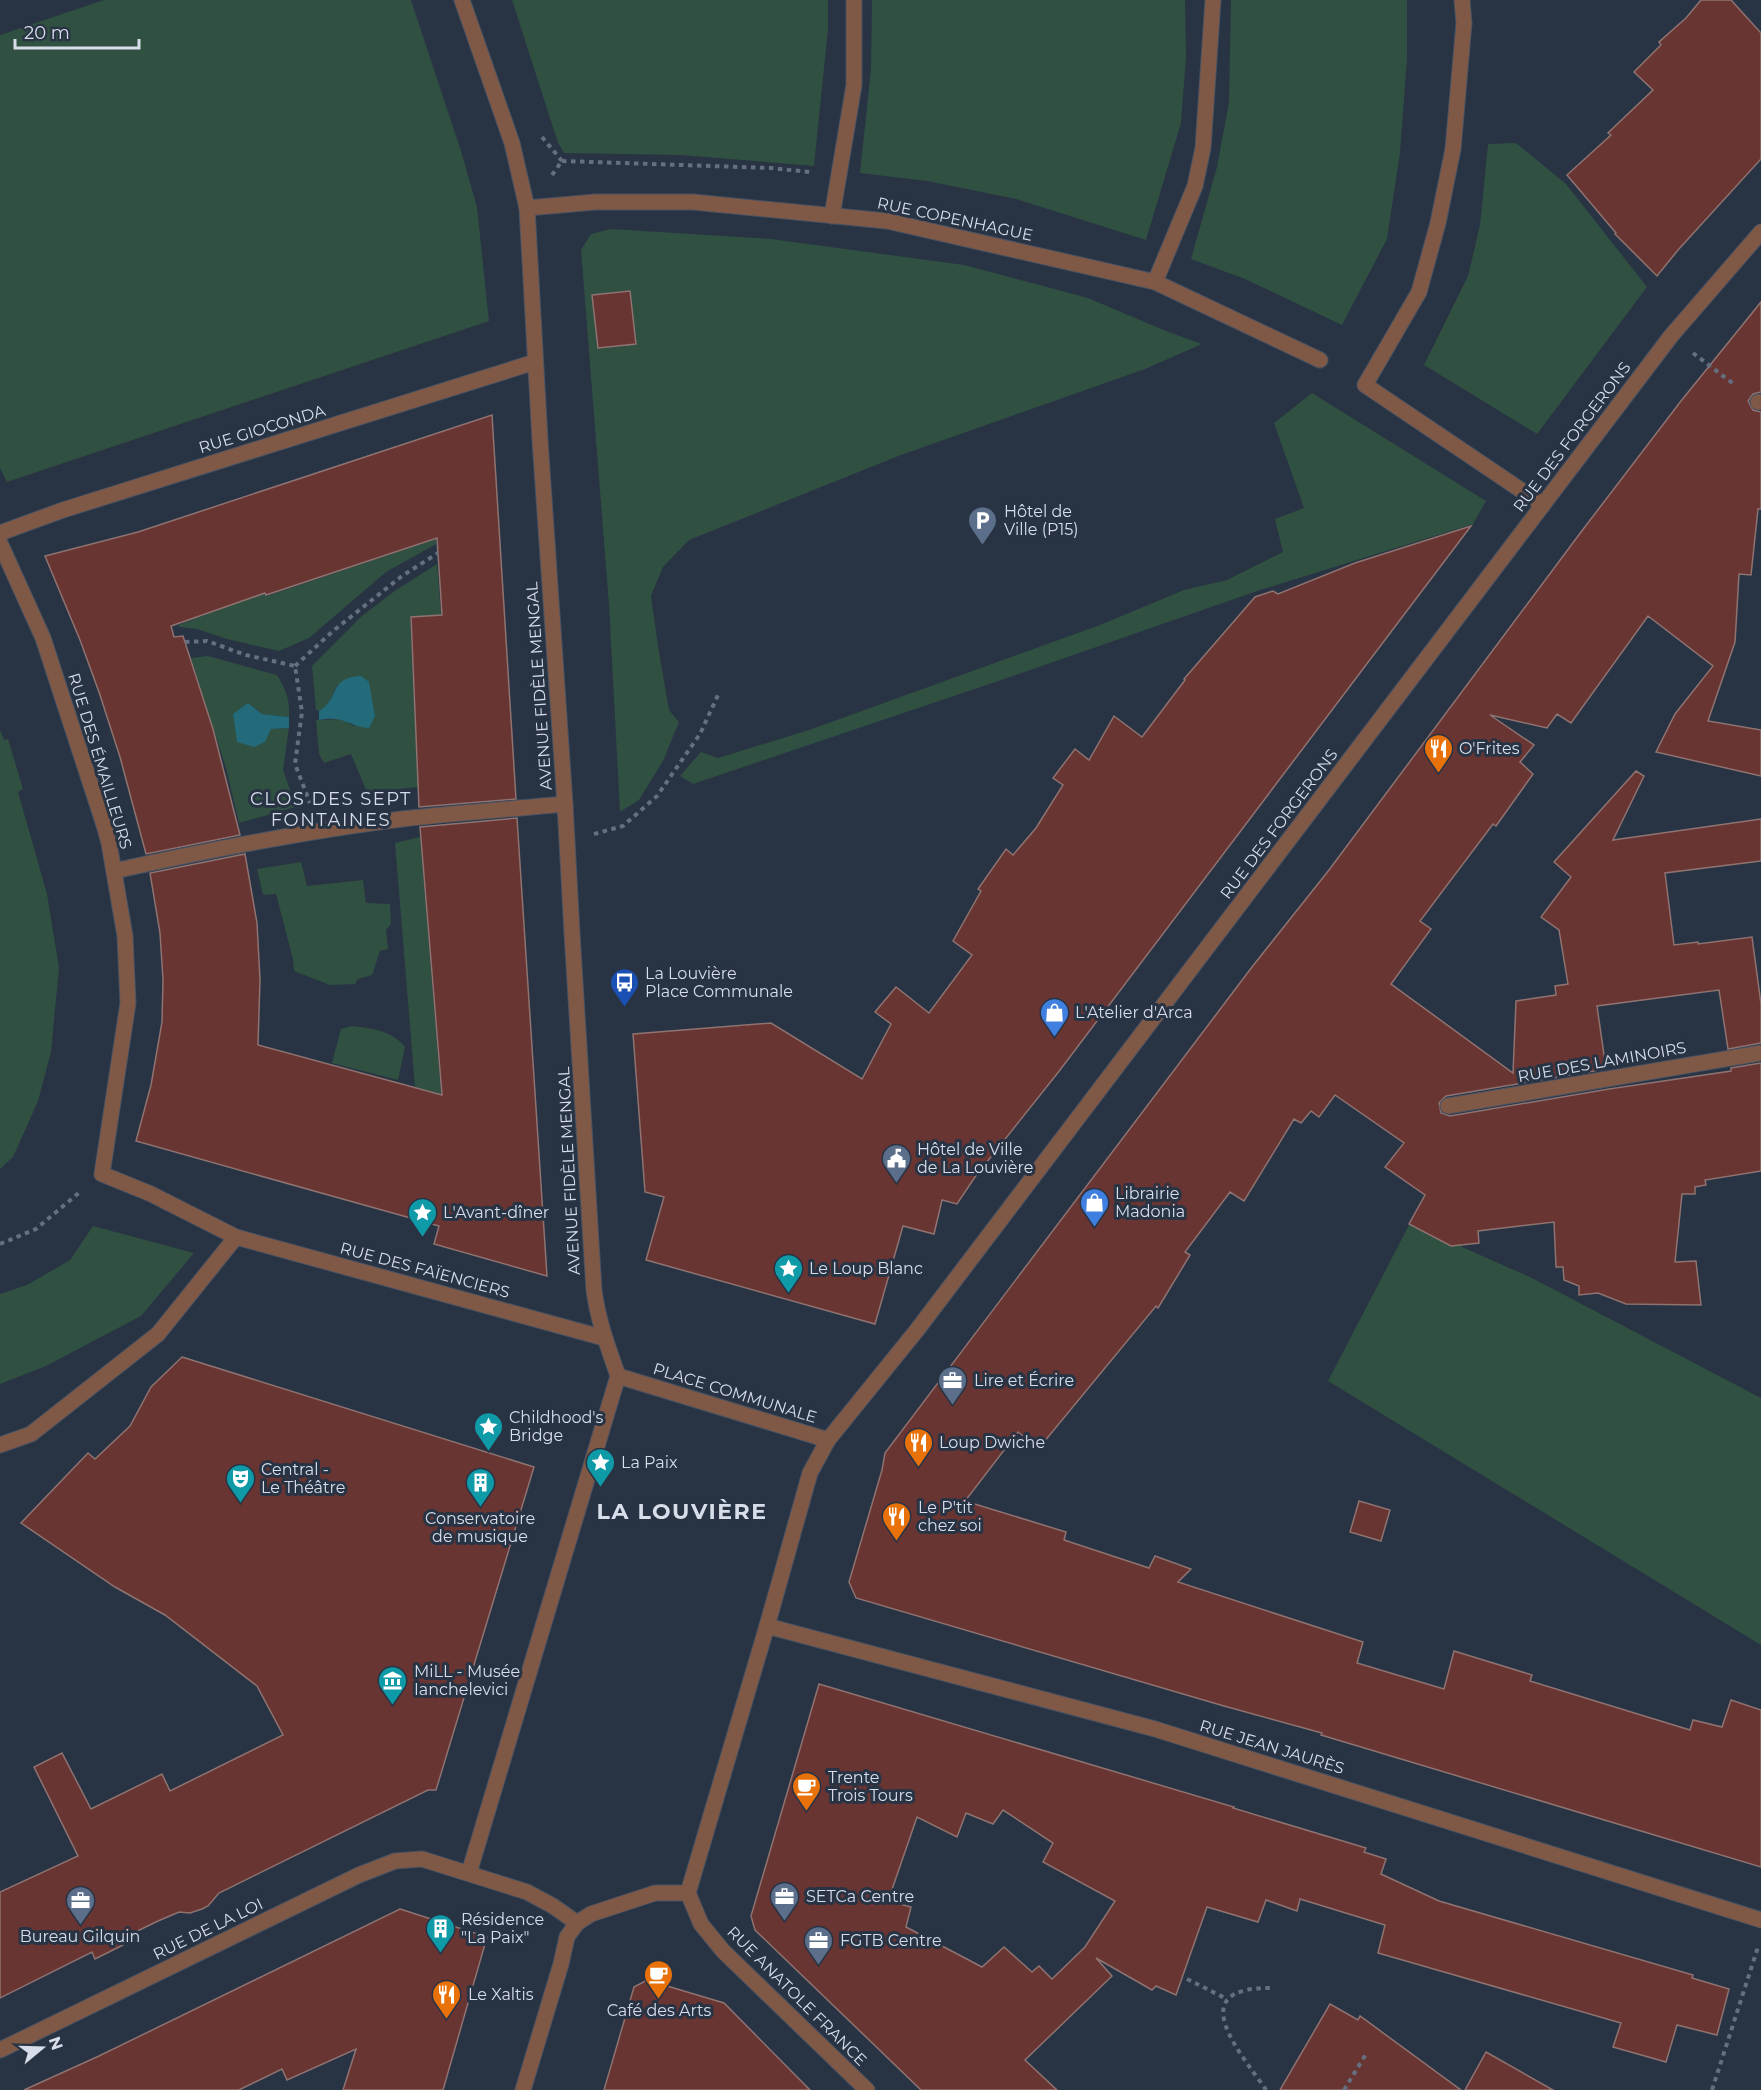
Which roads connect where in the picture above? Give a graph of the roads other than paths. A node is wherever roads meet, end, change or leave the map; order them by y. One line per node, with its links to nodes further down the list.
1 (462, 0): 5 (street, AVENUE FIDÈLE MENGAL)
2 (855, 0): 6 (street)
3 (1213, 0): 8 (street)
4 (1462, 0): 11 (street)
5 (528, 208): 6 (street, RUE COPENHAGUE); 10 (street, AVENUE FIDÈLE MENGAL)
6 (832, 216): 8 (street, RUE COPENHAGUE)
7 (1761, 232): 11 (street, RUE DES FORGERONS)
8 (1155, 282): 9 (street, RUE COPENHAGUE)
9 (1320, 360)
10 (535, 362): 12 (street, RUE GIOCONDA); 14 (street, AVENUE FIDÈLE MENGAL)
11 (1543, 505): 22 (street, RUE DES FORGERONS)
12 (0, 533)
13 (0, 543): 15 (street, RUE DES ÉMAILLEURS)
14 (565, 804): 15 (street); 19 (street, AVENUE FIDÈLE MENGAL)
15 (114, 871): 18 (street, RUE DES ÉMAILLEURS)
16 (1761, 1053): 17 (street, RUE DES LAMINOIRS)
17 (1448, 1106)
18 (236, 1237): 19 (street, RUE DES FAÏENCIERS); 21 (street)
19 (604, 1338): 20 (street, AVENUE FIDÈLE MENGAL)
20 (618, 1376): 22 (street, PLACE COMMUNALE); 26 (street)
21 (18, 1440): 23 (street); 24 (street)
22 (828, 1440): 25 (street, PLACE COMMUNALE)
23 (0, 1445)
24 (0, 1458)
25 (768, 1626): 27 (street, PLACE COMMUNALE); 28 (street, RUE JEAN JAURÈS)
26 (470, 1873): 29 (street); 30 (street, RUE DE LA LOI)
27 (688, 1893): 29 (street); 32 (street, RUE ANATOLE FRANCE)
28 (1761, 1920)
29 (577, 1923): 31 (street)
30 (0, 2050)
31 (523, 2090)
32 (867, 2090)

